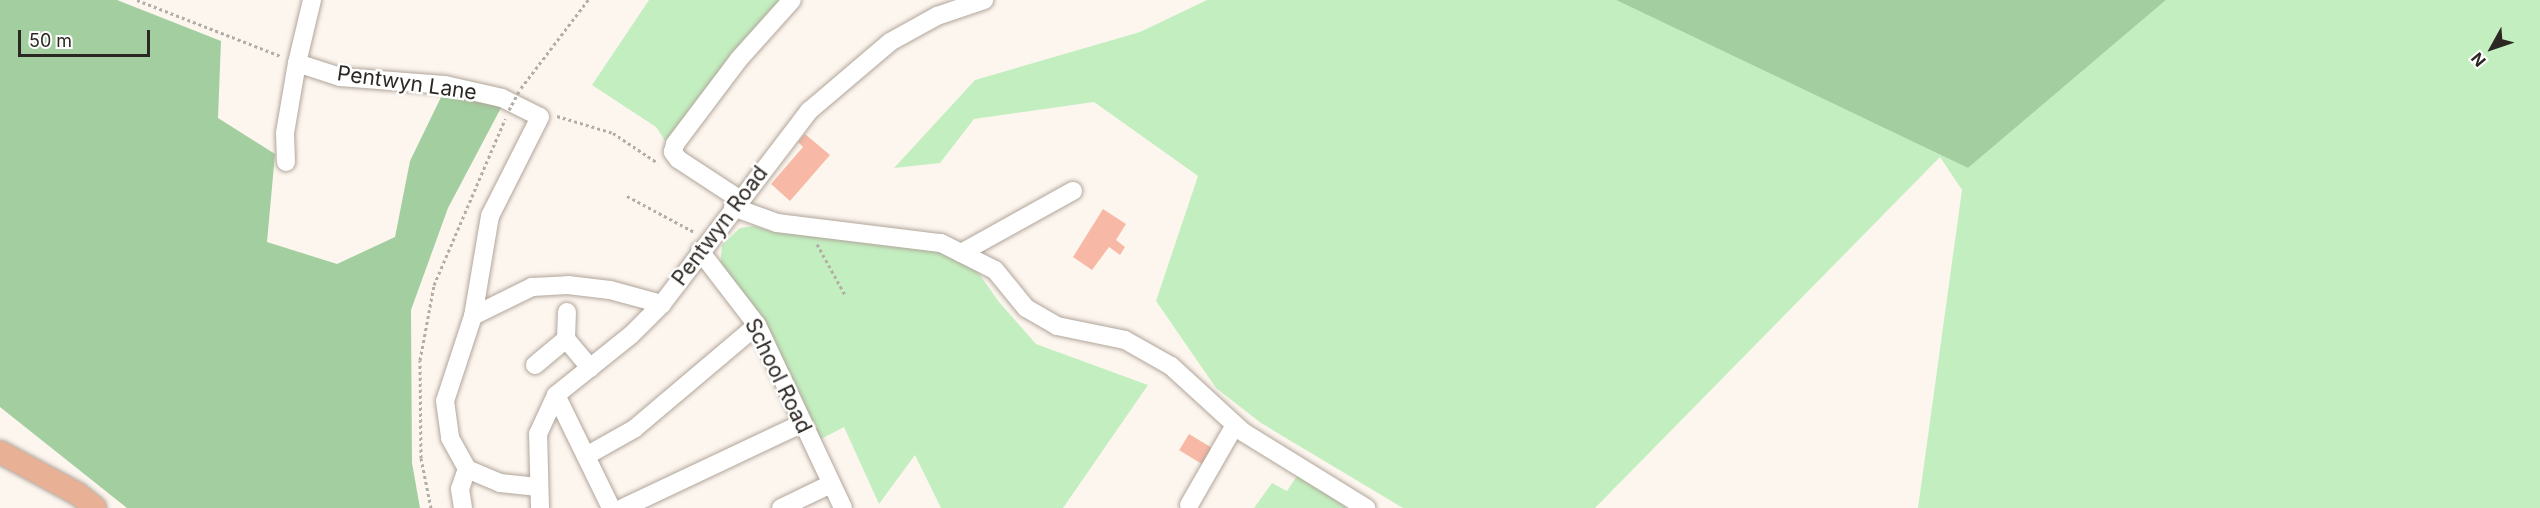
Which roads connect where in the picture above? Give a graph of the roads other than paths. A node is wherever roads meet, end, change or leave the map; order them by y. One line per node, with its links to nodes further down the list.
1 (312, 0): 6 (street)
2 (792, 0): 9 (street)
3 (954, 0): 5 (street)
4 (984, 0): 5 (street, Pentwyn Road)
5 (937, 16): 9 (street, Pentwyn Road)
6 (297, 63): 7 (street); 14 (street, Pentwyn Lane)
7 (286, 162)
8 (1073, 190): 11 (street)
9 (736, 203): 10 (street, Pentwyn Road); 11 (street)
10 (704, 245): 12 (street, Pentwyn Road); 15 (street, School Road)
11 (961, 253): 21 (street)
12 (662, 304): 14 (street); 18 (street, Pentwyn Road)
13 (567, 312): 16 (street)
14 (473, 316): 24 (street)
15 (757, 325): 20 (street, School Road); 23 (street)
16 (566, 339): 17 (street); 18 (street)
17 (535, 365)
18 (590, 368): 19 (street, Pentwyn Road)
19 (556, 394): 23 (street); 27 (street, Pentwyn Road)
20 (801, 424): 26 (street, School Road); 33 (street)
21 (1235, 425): 25 (street); 28 (street)
22 (0, 452): 29 (main road)
23 (586, 456): 32 (street)
24 (467, 469): 27 (street); 30 (street)
25 (1318, 478): 36 (street); 37 (street)
26 (831, 484): 34 (street); 35 (street, School Road)
27 (537, 487): 31 (street, Pentwyn Road)
28 (1189, 505)
29 (95, 508)
30 (464, 508)
31 (540, 508)
32 (611, 508)
33 (623, 508)
34 (781, 508)
35 (843, 508)
36 (1355, 508)
37 (1366, 508)

